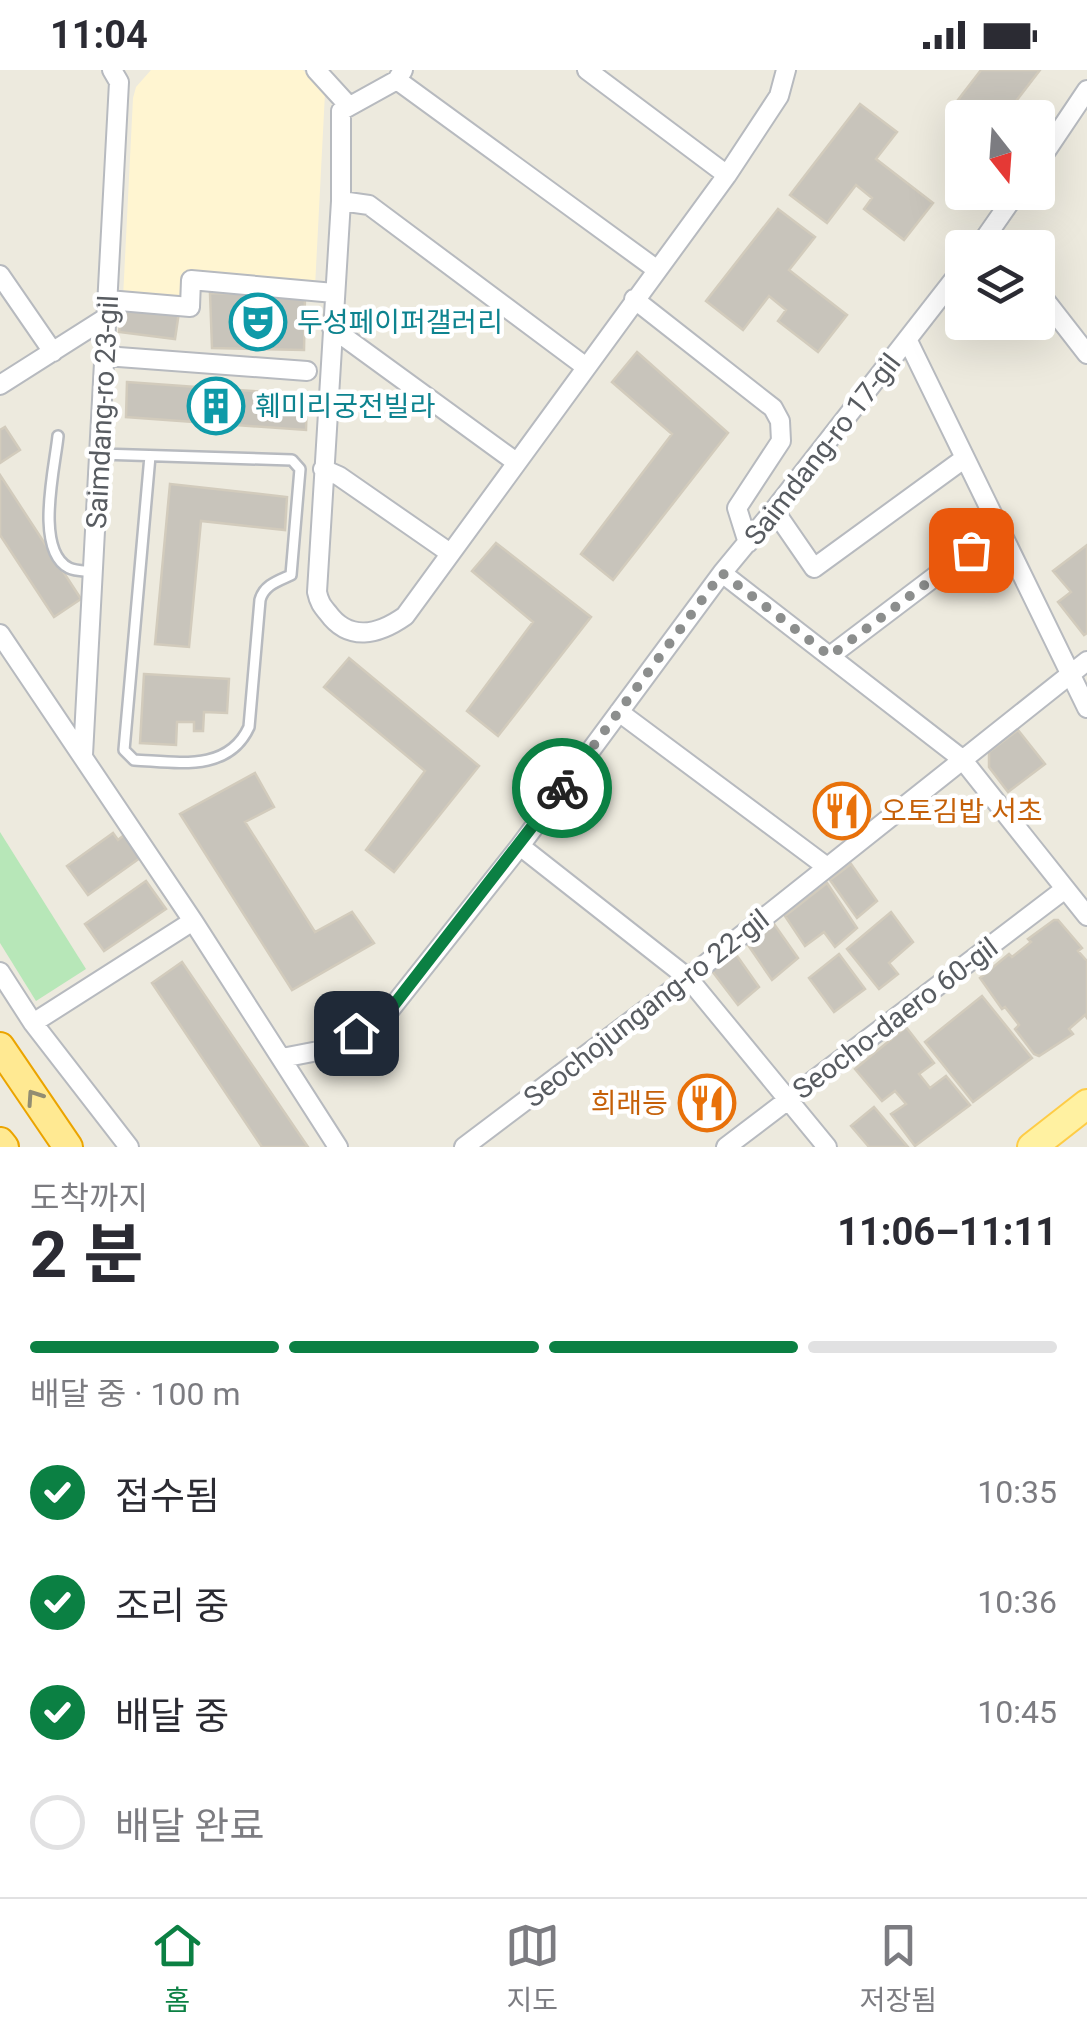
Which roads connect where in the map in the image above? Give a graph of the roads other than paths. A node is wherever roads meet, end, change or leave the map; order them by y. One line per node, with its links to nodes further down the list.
1 (316, 70): 7 (street)
2 (586, 70): 9 (street)
3 (786, 70): 9 (street)
4 (121, 74): 16 (street, Saimdang-ro 23-gil)
5 (400, 75): 7 (street); 11 (street)
6 (1087, 90): 8 (street)
7 (348, 104): 10 (street)
8 (1055, 138)
9 (727, 175): 11 (street)
10 (341, 201): 14 (street); 23 (street)
11 (656, 269): 15 (street)
12 (0, 275): 20 (street)
13 (945, 292): 19 (street, Saimdang-ro 17-gil)
14 (334, 293): 16 (street); 18 (street)
15 (634, 298): 23 (street); 34 (street)
16 (108, 309): 20 (street); 22 (street, Saimdang-ro 23-gil)
17 (1055, 312): 21 (street)
18 (332, 328): 30 (street); 31 (street)
19 (908, 341): 29 (street); 32 (street, Saimdang-ro 17-gil)
20 (53, 352): 25 (street)
21 (1087, 354)
22 (105, 356): 24 (street); 27 (street, Saimdang-ro 23-gil)
23 (586, 367): 30 (street)
24 (307, 371)
25 (0, 385)
26 (58, 436): 36 (lane)
27 (100, 454): 28 (lane); 36 (street, Saimdang-ro 23-gil)
28 (150, 456): 28 (lane)
29 (965, 458): 32 (street); 33 (street)
30 (516, 462): 35 (street)
31 (323, 468): 35 (street); 35 (street)
32 (774, 510): 34 (street, Saimdang-ro 17-gil)
33 (1000, 528): 39 (street); 41 (street)
34 (748, 544): 37 (street, Saimdang-ro 17-gil)
35 (450, 553)
36 (93, 572): 44 (street, Saimdang-ro 23-gil)
37 (722, 573): 39 (street); 43 (street, Saimdang-ro 17-gil)
38 (0, 634): 44 (street)
39 (830, 656): 45 (street)
40 (1087, 661): 41 (street, Seochojungang-ro 22-gil)
41 (1071, 674): 42 (street); 45 (street, Seochojungang-ro 22-gil)
42 (1087, 708)
43 (619, 712): 46 (street, Saimdang-ro 17-gil); 47 (street)
44 (83, 755): 50 (street)
45 (962, 758): 47 (street, Seochojungang-ro 22-gil); 48 (street)
46 (520, 846): 52 (street); 55 (street, Saimdang-ro 17-gil)
47 (827, 867): 52 (street, Seochojungang-ro 22-gil)
48 (1065, 889): 49 (street); 56 (street, Seocho-daero 60-gil)
49 (1087, 916)
50 (193, 921): 53 (street); 55 (street)
51 (0, 972): 53 (street)
52 (688, 978): 56 (street); 61 (street, Seochojungang-ro 22-gil)
53 (33, 1023): 59 (street)
54 (0, 1047): 58 (highway, one-way to 54)
55 (282, 1058): 60 (street)
56 (787, 1100): 62 (street, Seocho-daero 60-gil); 63 (street)
57 (1087, 1104): 64 (main road)
58 (68, 1147)
59 (130, 1147)
60 (338, 1147)
61 (464, 1147)
62 (726, 1147)
63 (827, 1147)
64 (1032, 1147)

